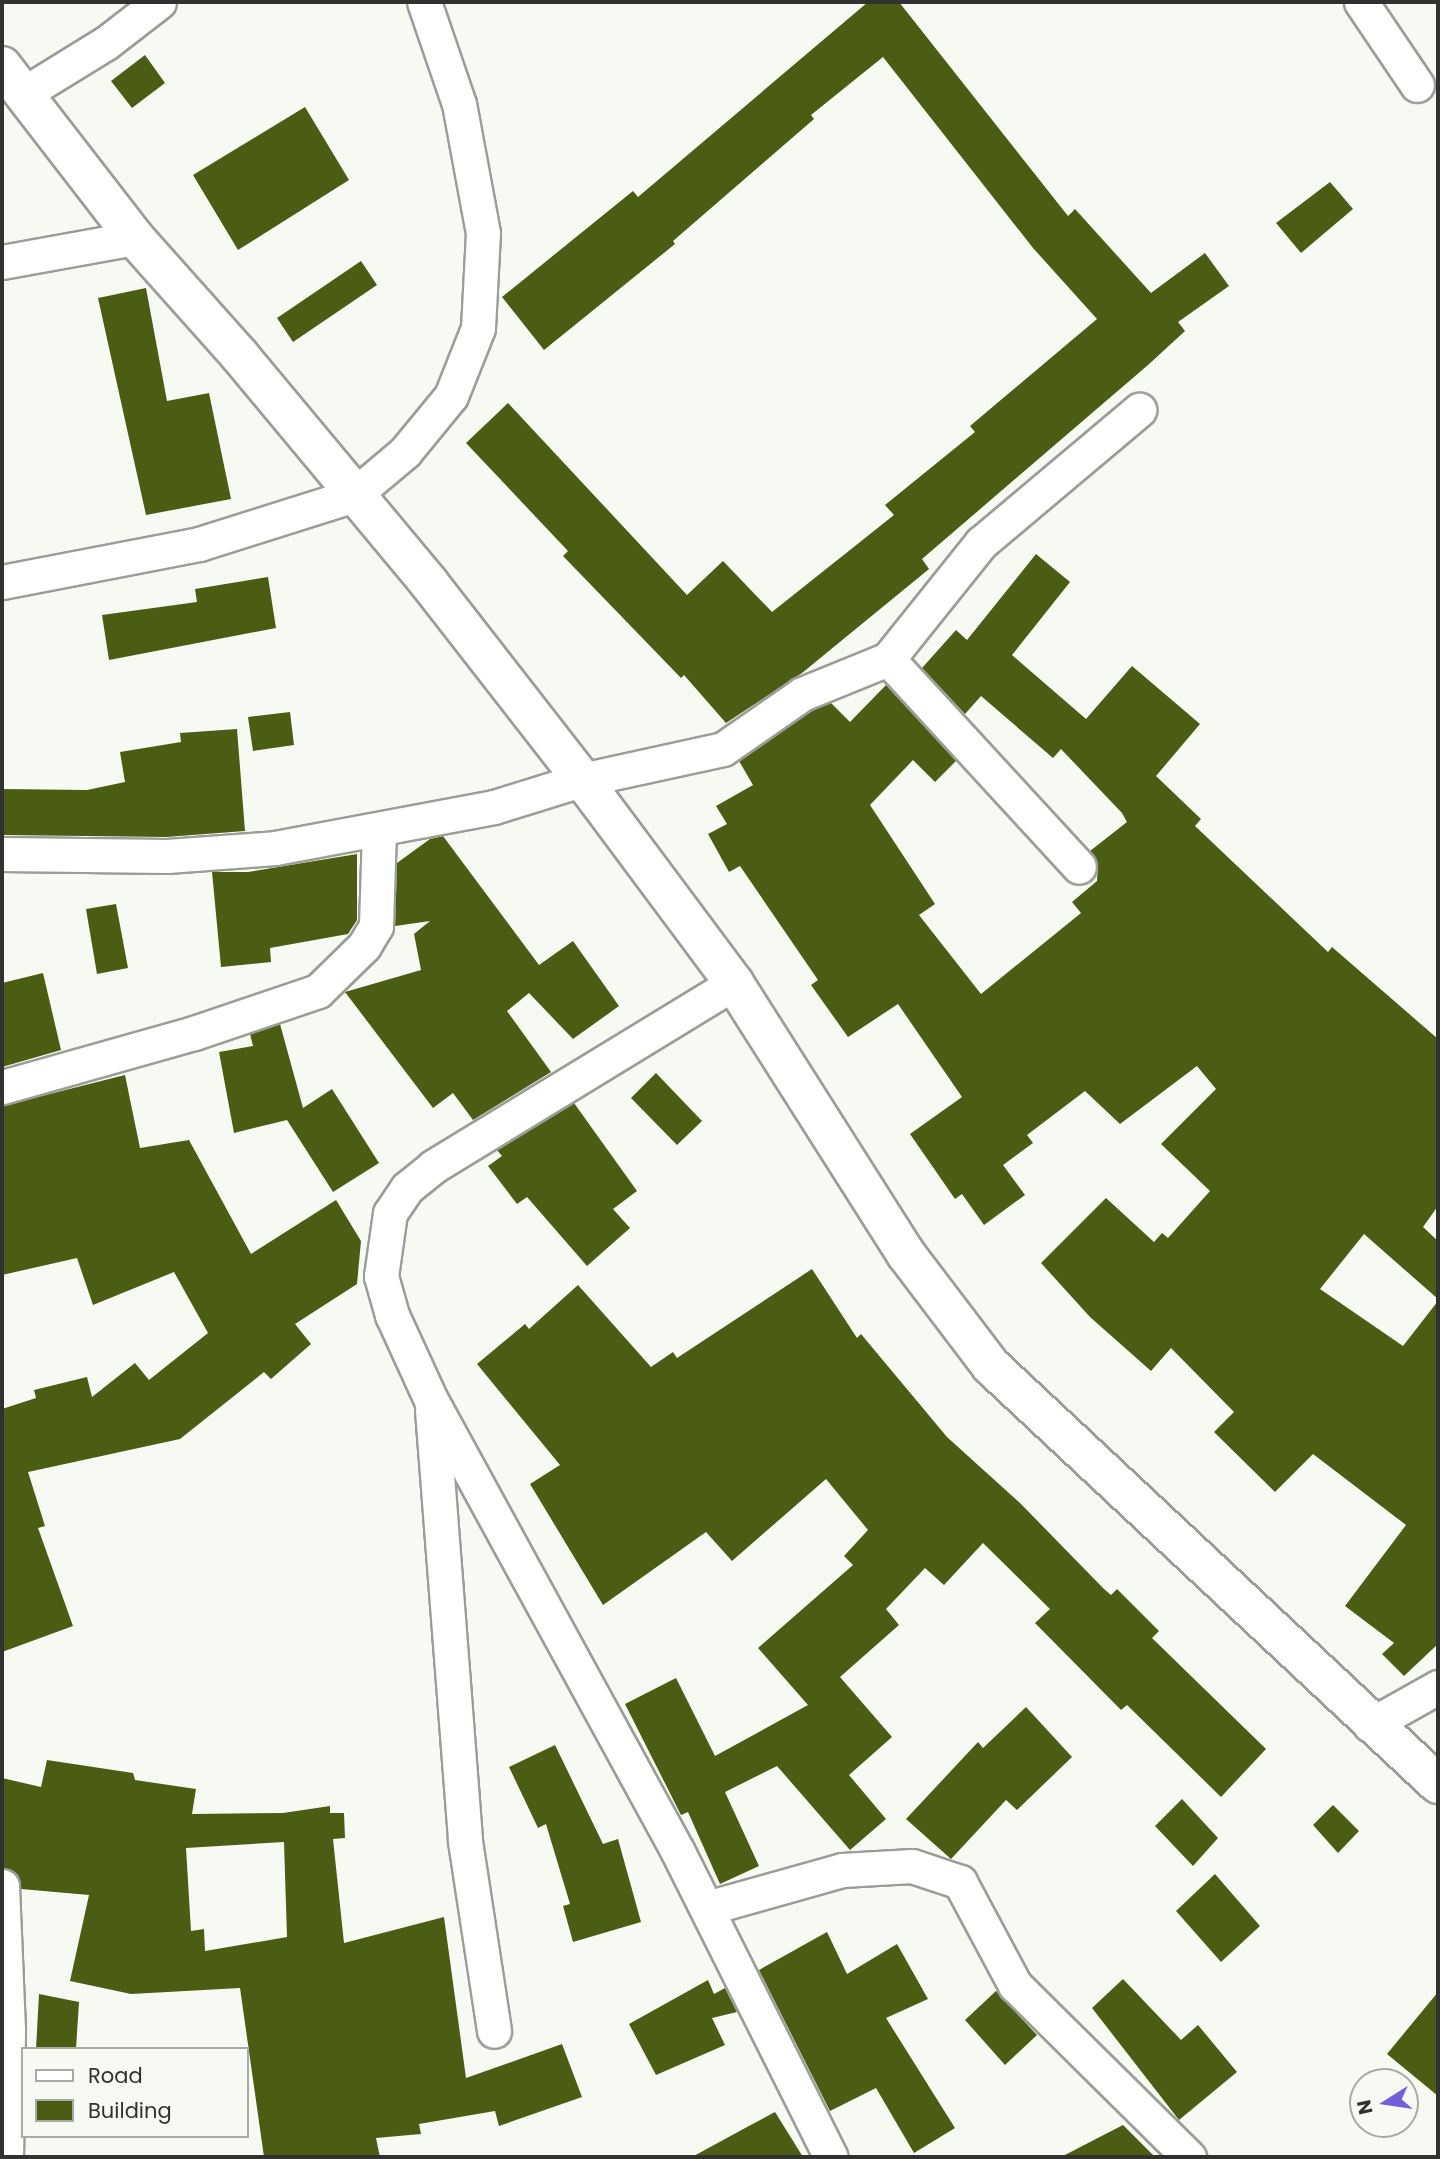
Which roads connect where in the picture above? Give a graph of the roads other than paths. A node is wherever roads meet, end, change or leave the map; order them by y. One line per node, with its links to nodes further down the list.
1 (159, 2): 4 (street)
2 (424, 2): 9 (street)
3 (1361, 2): 5 (street)
4 (12, 80): 6 (main road)
5 (1417, 85)
6 (135, 238): 7 (street); 9 (main road)
7 (2, 262)
8 (1139, 410): 11 (street)
9 (354, 495): 10 (street); 12 (main road)
10 (2, 582)
11 (888, 659): 12 (street); 15 (street)
12 (581, 779): 13 (street); 16 (main road)
13 (379, 830): 14 (street); 17 (street)
14 (2, 854)
15 (1079, 867)
16 (734, 983): 18 (street); 20 (main road)
17 (2, 1087)
18 (432, 1400): 23 (street); 24 (street)
19 (1438, 1687): 20 (street)
20 (1370, 1725): 21 (main road)
21 (1438, 1784)
22 (2, 1886): 25 (street)
23 (707, 1908): 26 (street); 27 (street)
24 (494, 2031)
25 (6, 2157)
26 (831, 2157)
27 (1189, 2157)

